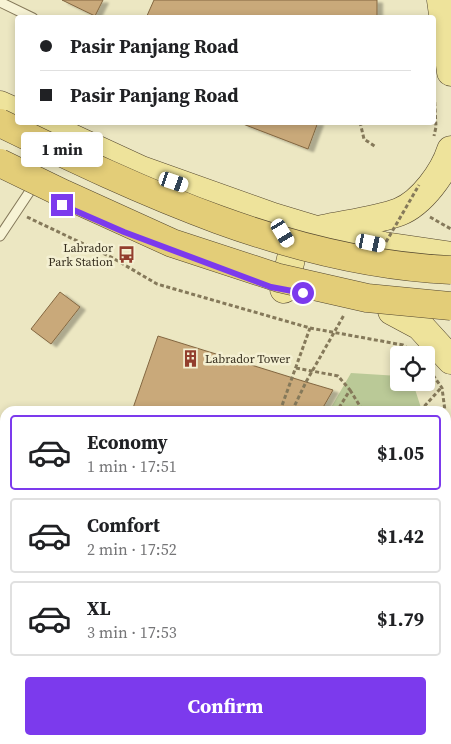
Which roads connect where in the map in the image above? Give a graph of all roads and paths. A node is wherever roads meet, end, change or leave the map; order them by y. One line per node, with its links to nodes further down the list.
1 (441, 0): 4 (main road)
2 (0, 2): 3 (lane)
3 (27, 15)
4 (451, 72)
5 (0, 105): 6 (main road)
6 (15, 112)
7 (0, 123): 22 (highway, bridge)
8 (45, 125): 17 (main road)
9 (361, 125): 12 (path)
10 (436, 125): 11 (path)
11 (442, 146): 19 (main road)
12 (376, 148)
13 (0, 163): 24 (highway, bridge)
14 (0, 176): 15 (main road)
15 (23, 202): 20 (lane); 23 (main road); 27 (path)
16 (428, 215): 18 (path)
17 (273, 217): 19 (main road); 23 (main road)
18 (451, 228)
19 (316, 230): 21 (main road)
20 (0, 236)
21 (451, 256)
22 (451, 270)
23 (284, 289): 25 (main road)
24 (451, 306)
25 (392, 311): 26 (main road); 30 (main road)
26 (451, 317)
27 (310, 328): 28 (path); 29 (path)
28 (404, 346)
29 (296, 368): 32 (path); 33 (path)
30 (443, 370): 31 (path)
31 (442, 388): 36 (path); 37 (path)
32 (350, 390): 34 (path); 35 (path)
33 (282, 406)
34 (340, 406)
35 (360, 406)
36 (425, 406)
37 (444, 406)

